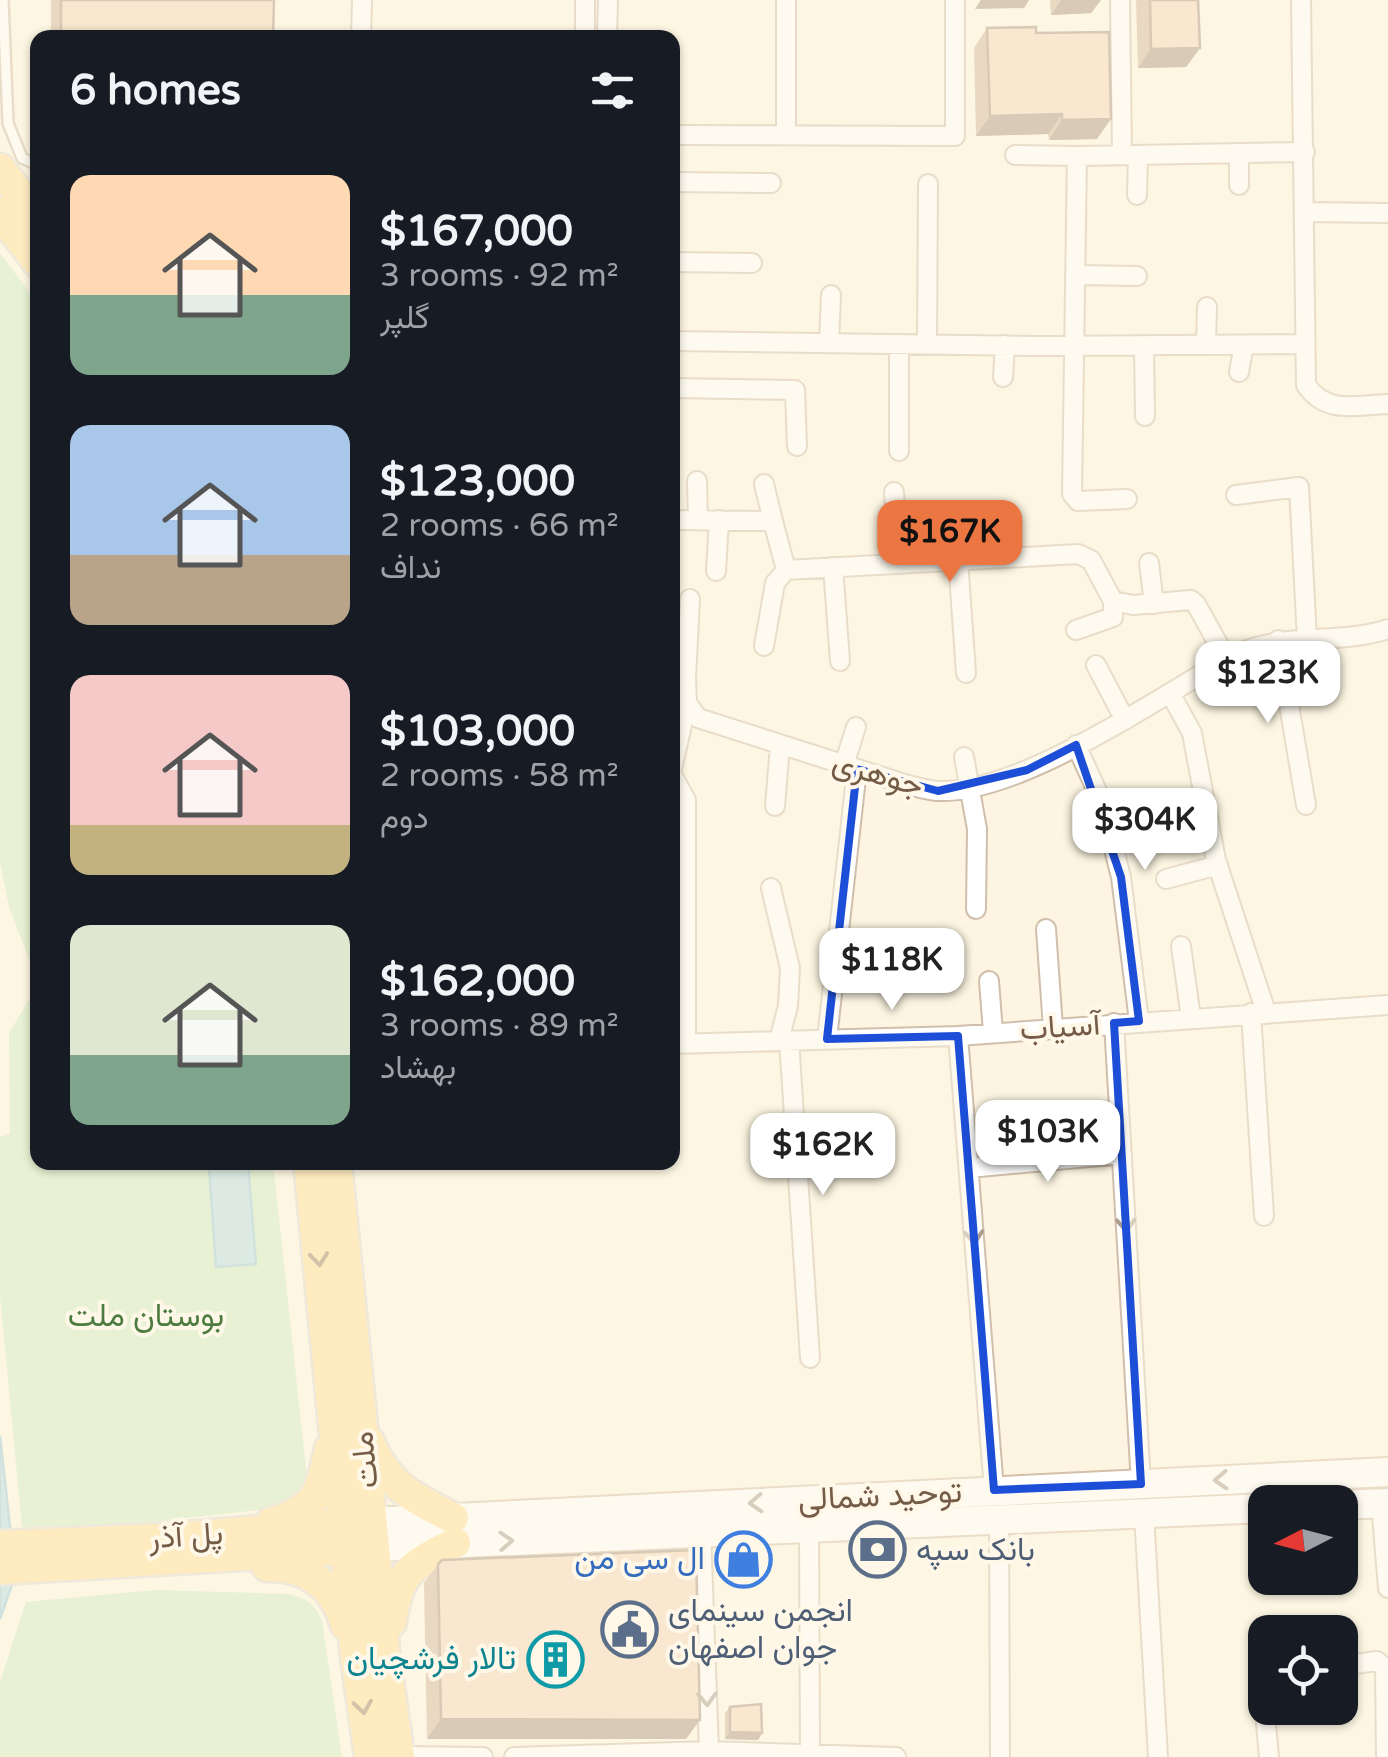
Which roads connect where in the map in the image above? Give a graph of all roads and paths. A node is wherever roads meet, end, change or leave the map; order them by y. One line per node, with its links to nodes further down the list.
1 (3, 0): 19 (lane)
2 (362, 0): 9 (street)
3 (586, 0): 10 (street)
4 (608, 0): 11 (street)
5 (786, 0): 13 (street)
6 (956, 0): 13 (street)
7 (1120, 0): 17 (street)
8 (1301, 0): 14 (street)
9 (361, 30)
10 (584, 30)
11 (607, 30)
12 (680, 135): 13 (street)
13 (786, 136)
14 (1305, 152): 15 (street); 27 (street)
15 (1239, 153): 17 (street); 24 (street)
16 (1015, 154): 18 (street)
17 (1130, 155): 18 (street); 25 (street)
18 (1077, 156): 31 (street)
19 (30, 162)
20 (0, 169): 26 (main road)
21 (680, 182): 22 (street)
22 (771, 183)
23 (928, 184): 38 (street)
24 (1239, 185)
25 (1137, 194)
26 (25, 207)
27 (1304, 212): 28 (street); 39 (street)
28 (1388, 212)
29 (680, 262): 30 (street)
30 (752, 263)
31 (1076, 275): 32 (street); 44 (street)
32 (1137, 276)
33 (831, 295): 36 (street)
34 (1207, 307): 41 (street)
35 (680, 341): 36 (street)
36 (829, 343): 37 (street)
37 (899, 344): 38 (street); 51 (street)
38 (927, 344): 43 (street)
39 (1304, 344): 42 (street); 48 (street)
40 (1144, 345): 41 (street); 44 (street); 49 (street)
41 (1206, 345): 42 (street)
42 (1244, 345): 45 (street)
43 (1005, 346): 44 (street); 46 (street)
44 (1074, 346): 56 (street)
45 (1240, 372)
46 (1003, 378)
47 (680, 388): 50 (street)
48 (1388, 404)
49 (1145, 416)
50 (797, 446)
51 (898, 451)
52 (697, 481): 58 (street)
53 (764, 484): 60 (street)
54 (894, 492): 63 (street)
55 (1236, 495): 72 (street)
56 (1126, 499)
57 (680, 520): 58 (street)
58 (698, 520): 59 (street)
59 (719, 520): 60 (street); 66 (street)
60 (774, 521): 65 (street)
61 (958, 560): 63 (street); 68 (street); 79 (street)
62 (1149, 563): 69 (street)
63 (898, 564): 64 (street)
64 (833, 567): 65 (street); 76 (street)
65 (786, 570): 74 (street)
66 (716, 571)
67 (690, 599): 78 (street)
68 (1113, 601): 69 (street); 71 (street)
69 (1154, 604): 75 (street)
70 (1388, 629): 72 (street, جوهری)
71 (1076, 630)
72 (1307, 639): 73 (street, جوهری)
73 (1278, 640): 75 (street, جوهری); 92 (street)
74 (764, 646)
75 (1227, 660): 81 (street, جوهری)
76 (840, 661)
77 (1096, 664): 83 (street)
78 (680, 667)
79 (966, 673)
80 (680, 678): 82 (street)
81 (1170, 694): 83 (street, جوهری); 94 (street)
82 (687, 703): 85 (street); 86 (street, جوهری)
83 (1125, 720): 87 (street, جوهری)
84 (856, 727): 89 (street)
85 (680, 735)
86 (780, 744): 89 (street, جوهری); 93 (street)
87 (1076, 745): 90 (street, جوهری); 105 (street)
88 (964, 757): 90 (street)
89 (850, 767): 90 (street, جوهری); 110 (street)
90 (971, 787): 97 (street)
91 (680, 788): 102 (street)
92 (1306, 805)
93 (774, 806)
94 (1218, 865): 95 (street); 103 (street)
95 (1166, 878)
96 (771, 888): 111 (street)
97 (976, 909)
98 (1046, 929): 107 (street)
99 (1181, 946): 104 (street)
100 (989, 981): 108 (street)
101 (1388, 1006): 103 (street, آسیاب)
102 (680, 1009)
103 (1258, 1013): 104 (street, آسیاب); 117 (street)
104 (1191, 1018): 105 (street, آسیاب)
105 (1139, 1021): 106 (street, آسیاب)
106 (1114, 1023): 107 (street, آسیاب); 113 (street)
107 (1053, 1028): 108 (street, آسیاب)
108 (993, 1032): 109 (street, آسیاب)
109 (958, 1036): 110 (street, آسیاب); 114 (street)
110 (827, 1039): 111 (street, آسیاب)
111 (784, 1040): 112 (street, آسیاب); 118 (street)
112 (680, 1044)
113 (1122, 1154): 114 (street); 121 (street, one-way to 121)
114 (969, 1168): 123 (street, one-way to 123)
115 (310, 1170): 119 (main road, ملت, one-way to 119)
116 (336, 1170): 119 (main road, ملت)
117 (1264, 1216)
118 (810, 1358)
119 (348, 1423): 131 (main road); 132 (main road); 134 (main road, ملت)
120 (1388, 1472): 121 (main road, توحید شمالی, one-way to 121)
121 (1141, 1484): 122 (main road, توحید شمالی)
122 (1049, 1488): 123 (main road, توحید شمالی); 128 (main road)
123 (994, 1490): 131 (main road, توحید شمالی, one-way to 131)
124 (1384, 1503): 125 (main road); 138 (street)
125 (1358, 1504)
126 (1248, 1509): 127 (main road, توحید شمالی)
127 (1144, 1514): 128 (main road, توحید شمالی); 152 (street)
128 (1050, 1517): 129 (main road, توحید شمالی)
129 (999, 1519): 130 (main road, توحید شمالی); 151 (street)
130 (809, 1526): 133 (main road, توحید شمالی); 143 (street)
131 (454, 1531): 133 (main road, توحید شمالی, one-way to 133); 134 (main road, توحید شمالی); 139 (main road)
132 (241, 1532): 134 (main road, پل آذر); 136 (main road, پل آذر)
133 (702, 1532): 142 (street, one-way to 142)
134 (359, 1536): 136 (main road, پل آذر); 139 (main road, ملت)
135 (0, 1546): 136 (main road, پل آذر)
136 (163, 1548): 137 (main road, پل آذر); 139 (main road)
137 (0, 1569)
138 (1388, 1588)
139 (370, 1658): 145 (main road, ملت, one-way to 145); 146 (main road, ملت)
140 (1358, 1664): 154 (street)
141 (1266, 1725): 153 (street)
142 (717, 1753): 143 (street); 144 (street)
143 (810, 1754): 149 (street)
144 (547, 1756): 148 (street)
145 (370, 1757)
146 (399, 1757): 147 (street)
147 (483, 1757)
148 (514, 1757)
149 (874, 1757): 150 (street)
150 (896, 1757)
151 (1000, 1757)
152 (1158, 1757)
153 (1269, 1757)
154 (1386, 1757)

